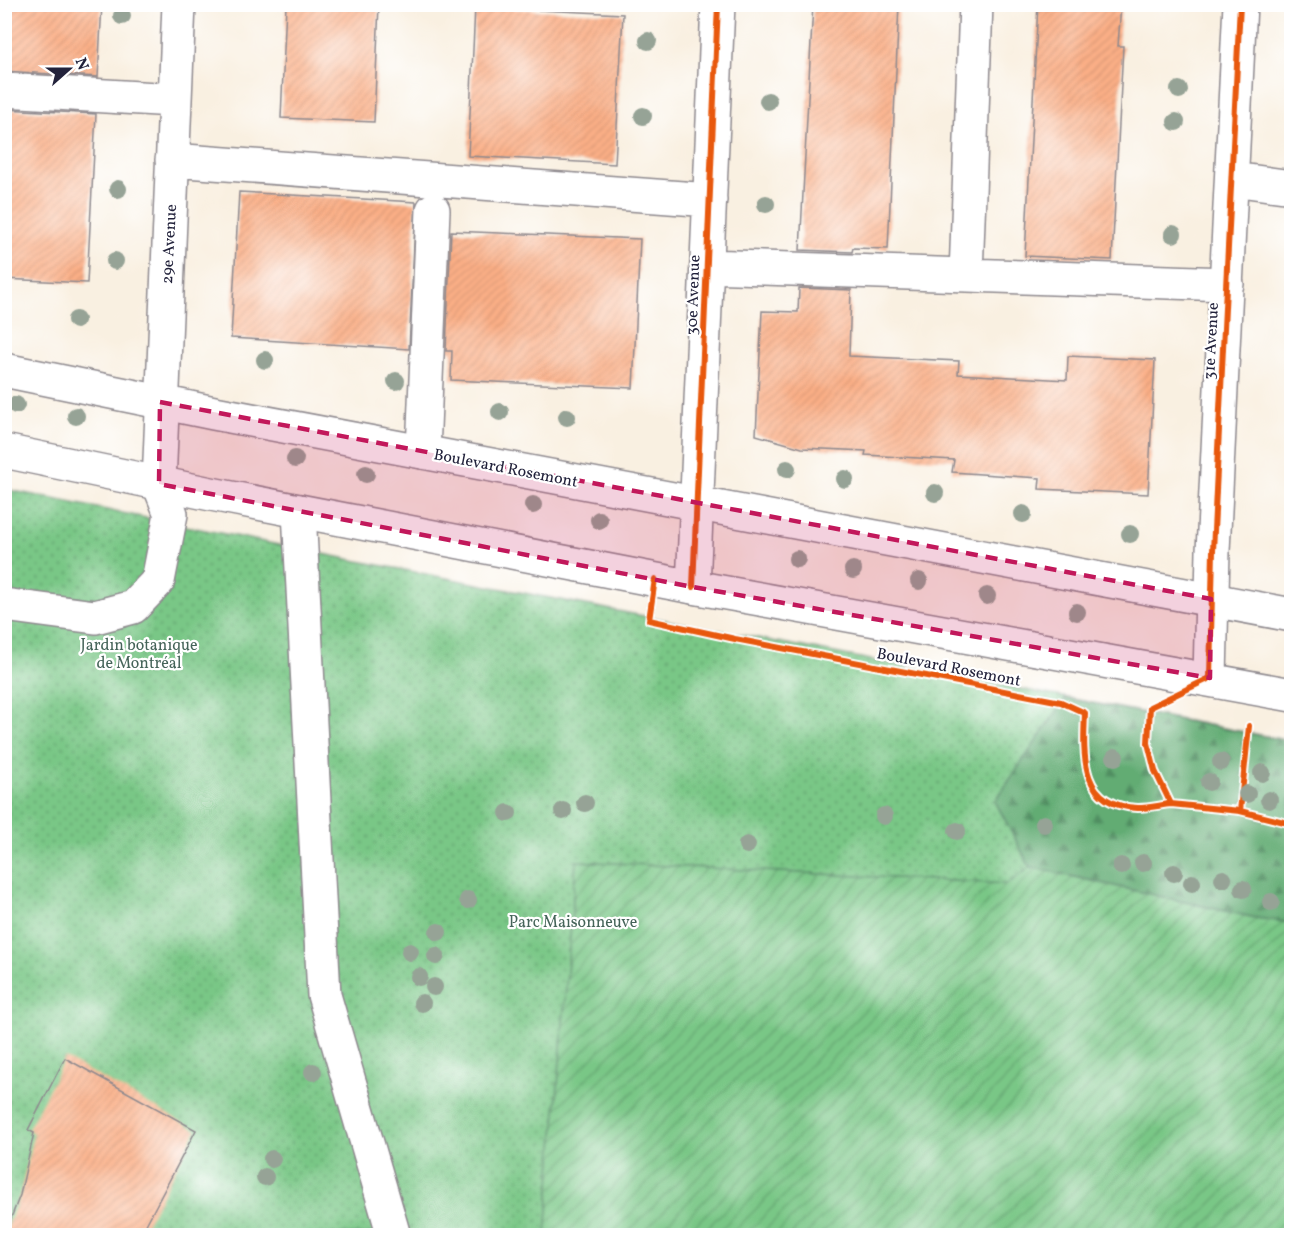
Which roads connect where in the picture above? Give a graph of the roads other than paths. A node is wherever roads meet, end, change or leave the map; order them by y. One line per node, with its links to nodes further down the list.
1 (179, 4): 6 (main road, 29e Avenue)
2 (718, 4): 10 (main road, 30e Avenue)
3 (976, 4): 13 (main road)
4 (1240, 4): 8 (main road, 31e Avenue)
5 (4, 90): 6 (main road)
6 (174, 100): 7 (main road, 29e Avenue)
7 (172, 160): 10 (main road); 16 (main road, 29e Avenue)
8 (1233, 179): 9 (main road); 14 (main road, 31e Avenue)
9 (1292, 187)
10 (710, 200): 12 (main road, 30e Avenue)
11 (433, 210): 18 (main road)
12 (707, 266): 13 (main road); 20 (main road, 30e Avenue)
13 (966, 275): 14 (main road)
14 (1227, 284): 23 (main road, 31e Avenue)
15 (4, 369): 16 (main road, Boulevard Rosemont)
16 (160, 402): 18 (main road, Boulevard Rosemont); 19 (main road, 29e Avenue)
17 (4, 451): 19 (main road, Boulevard Rosemont)
18 (423, 452): 20 (main road, Boulevard Rosemont)
19 (159, 484): 21 (main road, Boulevard Rosemont); 24 (main road)
20 (696, 503): 22 (main road, 30e Avenue); 23 (main road, Boulevard Rosemont)
21 (299, 511): 22 (main road, Boulevard Rosemont); 28 (main road)
22 (693, 587): 26 (main road, Boulevard Rosemont)
23 (1211, 599): 25 (main road, Boulevard Rosemont); 26 (main road, 31e Avenue)
24 (4, 605)
25 (1292, 615)
26 (1210, 678): 27 (main road, Boulevard Rosemont)
27 (1292, 694)
28 (394, 1236)

